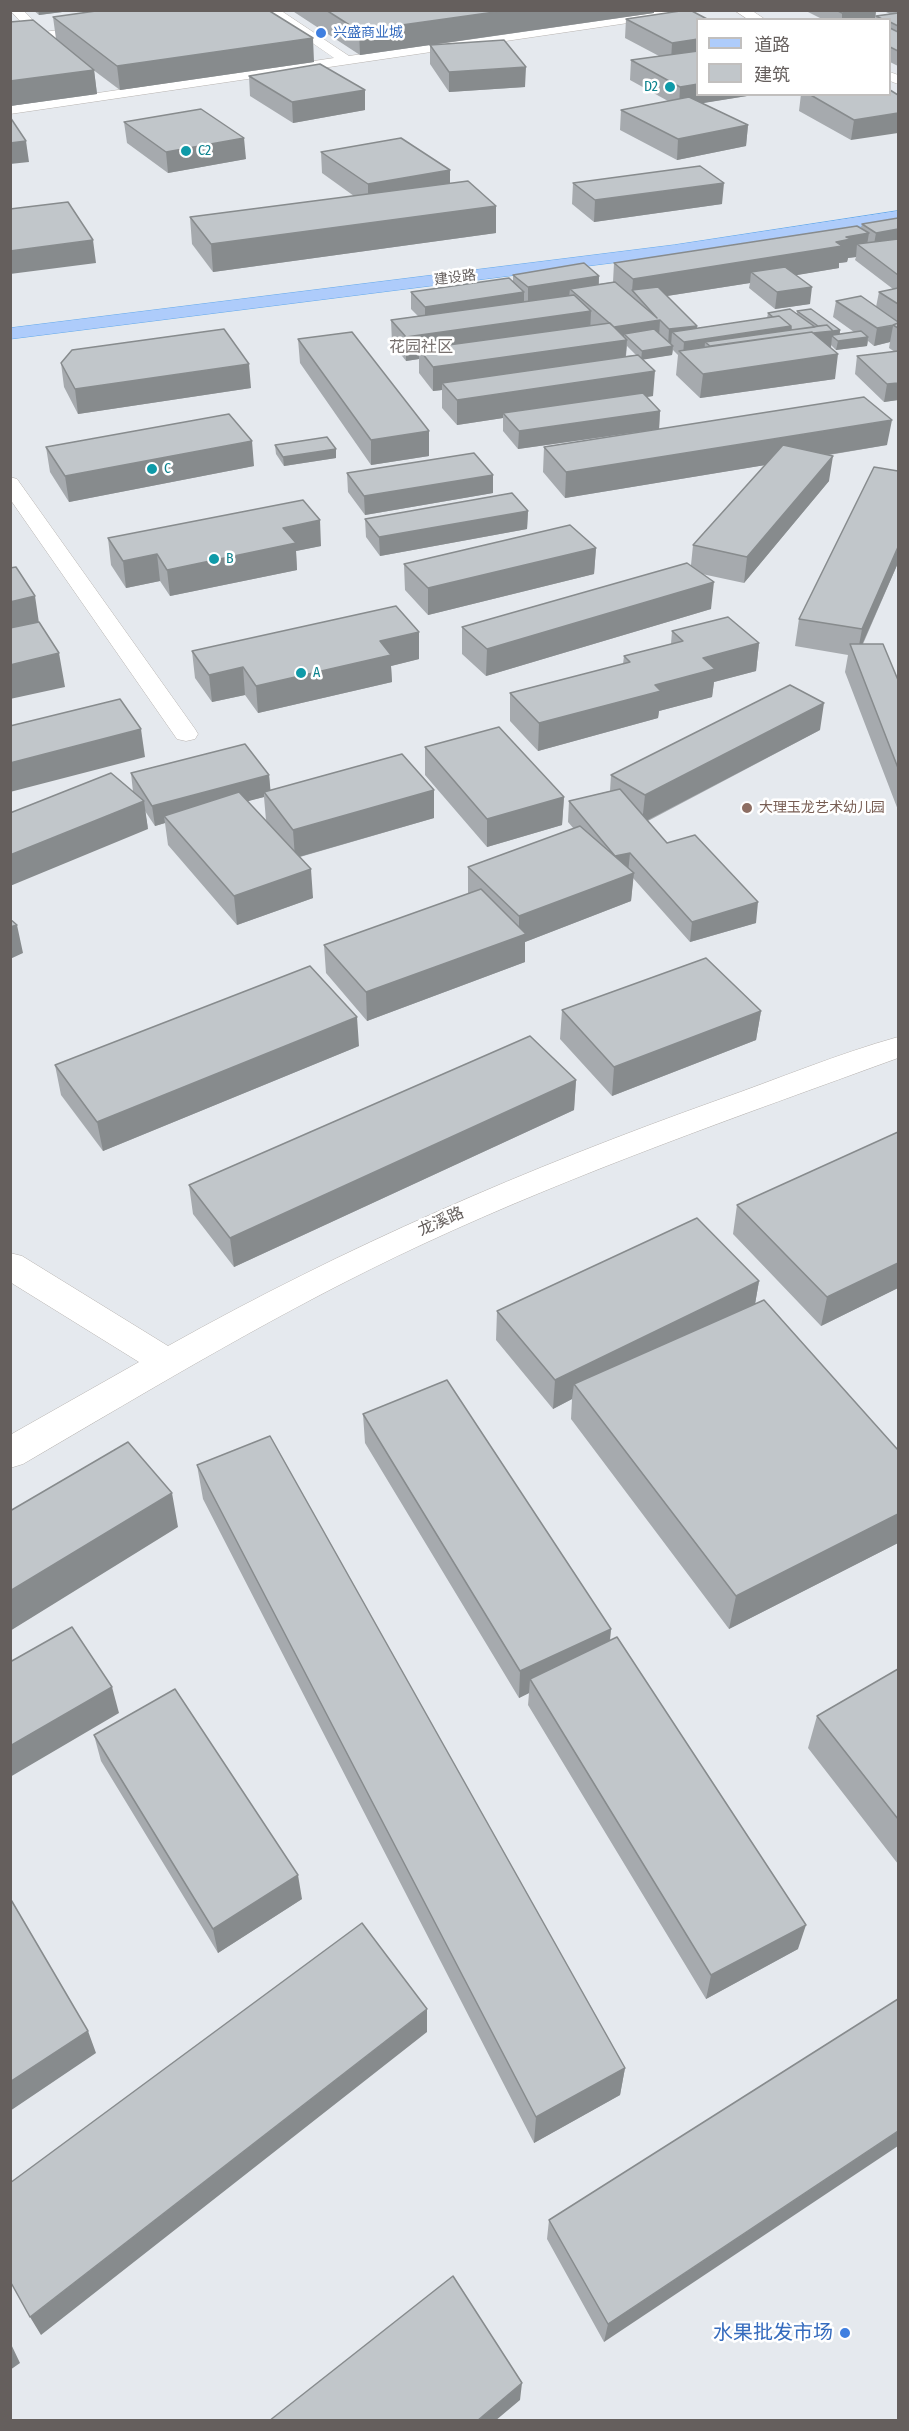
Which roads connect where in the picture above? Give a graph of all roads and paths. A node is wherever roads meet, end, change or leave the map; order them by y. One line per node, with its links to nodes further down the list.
1 (15, 10): 7 (street)
2 (271, 10): 9 (street)
3 (689, 10): 9 (street)
4 (740, 10): 5 (street)
5 (756, 18)
6 (113, 27): 7 (street)
7 (41, 36): 8 (street)
8 (10, 40)
9 (346, 60): 10 (street)
10 (10, 110)
11 (898, 216): 13 (main road, 建设路)
12 (898, 224): 14 (main road, 建设路)
13 (10, 334)
14 (10, 340)
15 (11, 483): 16 (street)
16 (186, 734)
17 (898, 1047): 19 (street, 龙溪路)
18 (10, 1265): 19 (street)
19 (168, 1363): 20 (street, 龙溪路)
20 (54, 1428): 21 (street); 22 (street, 龙溪路)
21 (10, 1444)
22 (10, 1452)

